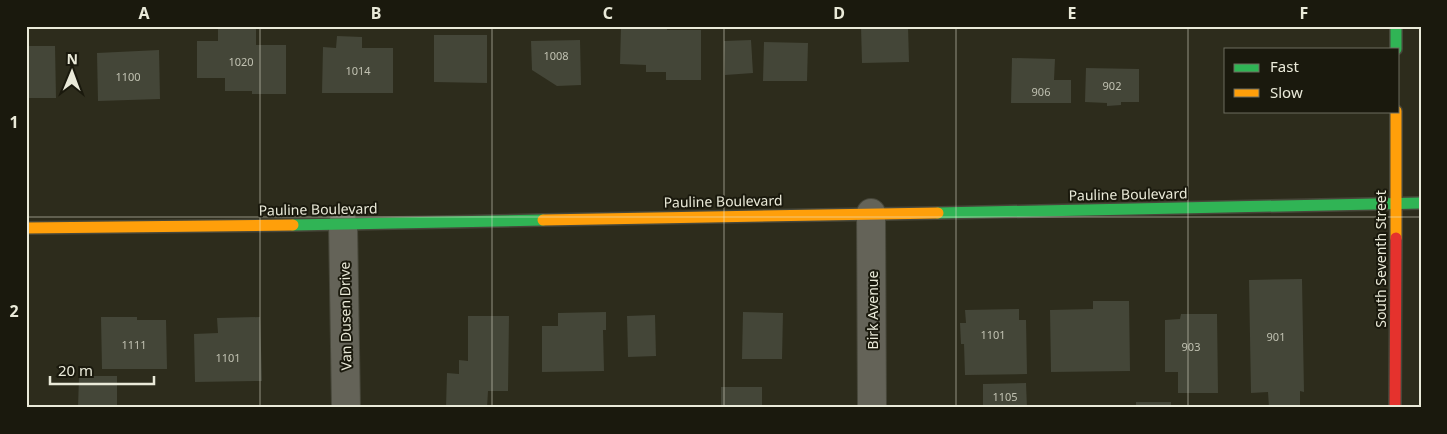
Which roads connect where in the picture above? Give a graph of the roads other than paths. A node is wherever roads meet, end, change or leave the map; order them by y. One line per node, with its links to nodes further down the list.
1 (1396, 26): 2 (street)
2 (1396, 48)
3 (1396, 112): 5 (street, South Seventh Street)
4 (1421, 203): 5 (street, Pauline Boulevard)
5 (1396, 204): 6 (street, Pauline Boulevard); 11 (street, South Seventh Street)
6 (871, 213): 7 (street, Pauline Boulevard); 10 (street, Birk Avenue)
7 (343, 224): 8 (street, Pauline Boulevard); 9 (street, Van Dusen Drive)
8 (26, 228)
9 (346, 408)
10 (872, 408)
11 (1395, 408)

